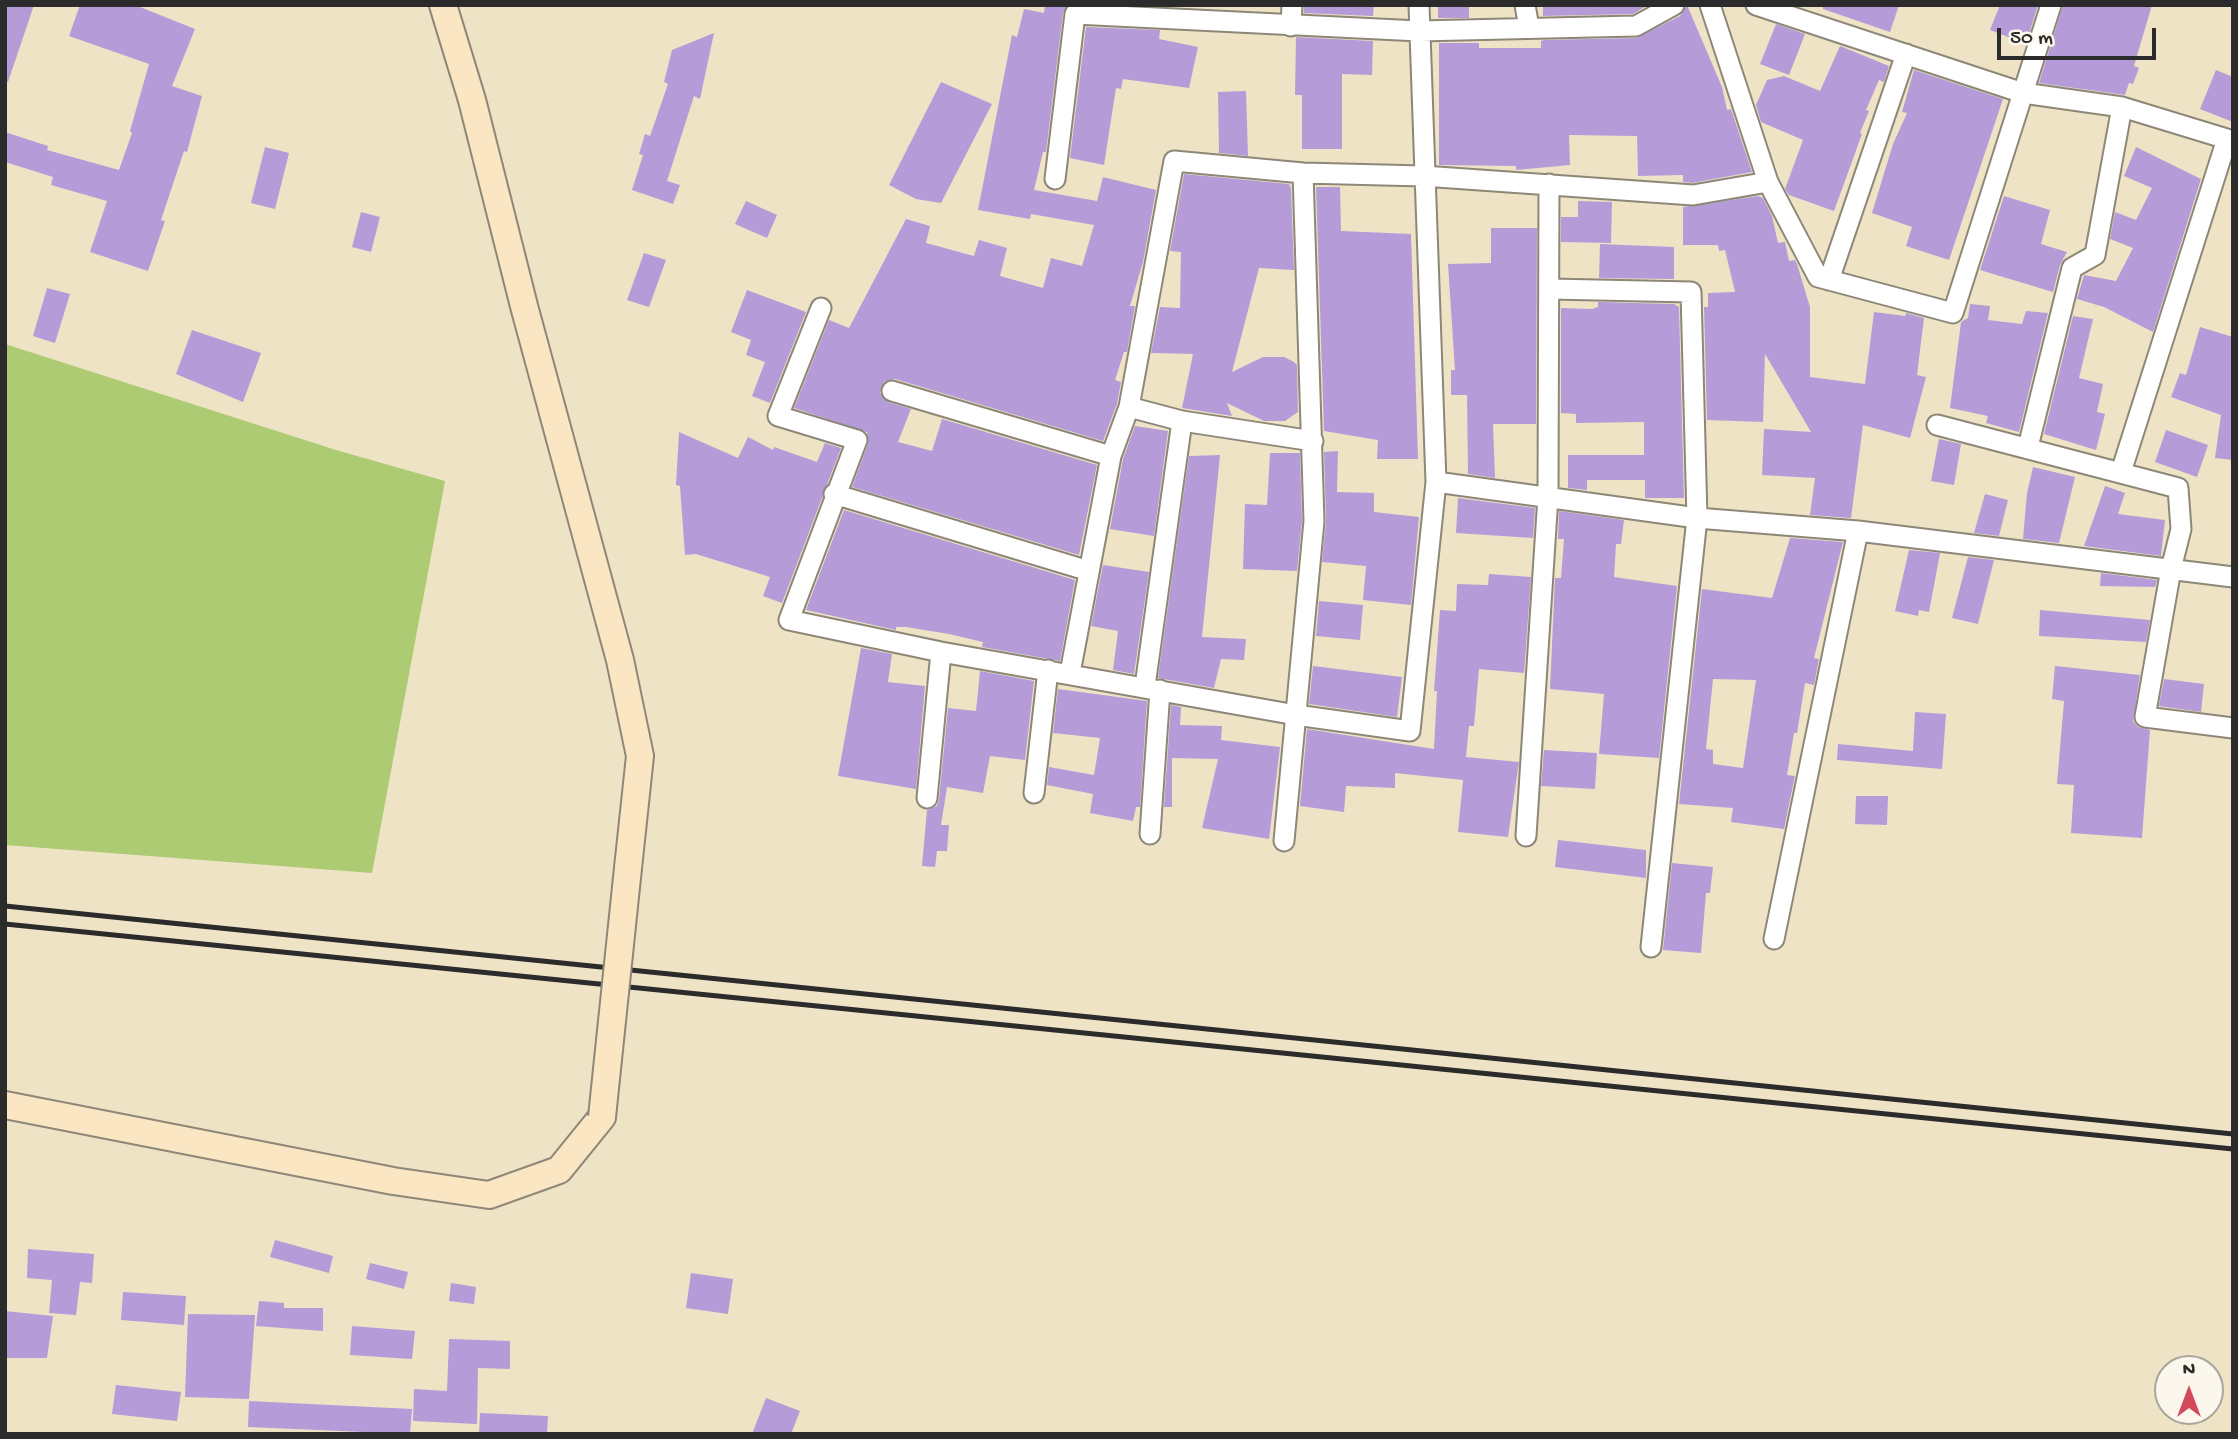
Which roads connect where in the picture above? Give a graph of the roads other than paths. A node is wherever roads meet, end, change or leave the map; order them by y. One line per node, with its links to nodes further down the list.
1 (443, 5): 52 (main road, bridge)
2 (1292, 5): 9 (street)
3 (1419, 5): 11 (street)
4 (1525, 5): 10 (street)
5 (1674, 5): 10 (street)
6 (1710, 5): 18 (street)
7 (1756, 5): 12 (street)
8 (2051, 5): 13 (street)
9 (1291, 26): 11 (street); 17 (street)
10 (1529, 28): 11 (street)
11 (1419, 31): 16 (street)
12 (1906, 54): 13 (street); 20 (street)
13 (2024, 93): 14 (street); 20 (street)
14 (2122, 107): 28 (street); 30 (street)
15 (1303, 173): 16 (street); 24 (street); 27 (street)
16 (1423, 176): 19 (street); 31 (street)
17 (1055, 179)
18 (1768, 182): 19 (street); 20 (street)
19 (1549, 184): 21 (street)
20 (1829, 280)
21 (1550, 289): 33 (street); 34 (street)
22 (821, 308): 32 (street)
23 (892, 391): 29 (street)
24 (1129, 407): 25 (street); 29 (street)
25 (1182, 421): 27 (street); 42 (street)
26 (1937, 425): 28 (street)
27 (1313, 441): 43 (street)
28 (2028, 447): 30 (street)
29 (1111, 456): 37 (street)
30 (2121, 472): 36 (street)
31 (1436, 482): 33 (street); 43 (street)
32 (834, 494): 37 (street); 39 (street)
33 (1548, 496): 34 (street); 48 (street)
34 (1697, 519): 35 (street); 51 (street)
35 (1858, 531): 36 (street); 50 (street)
36 (2171, 569): 38 (street); 44 (street)
37 (1089, 571): 41 (street)
38 (2233, 577)
39 (941, 652): 40 (street); 46 (street)
40 (1048, 670): 41 (street); 45 (street)
41 (1070, 673): 42 (street)
42 (1153, 688): 43 (street); 47 (street)
43 (1296, 715): 49 (street)
44 (2233, 729)
45 (1034, 793)
46 (927, 798)
47 (1150, 834)
48 (1526, 836)
49 (1284, 841)
50 (1774, 939)
51 (1651, 947)
52 (5, 1105)

